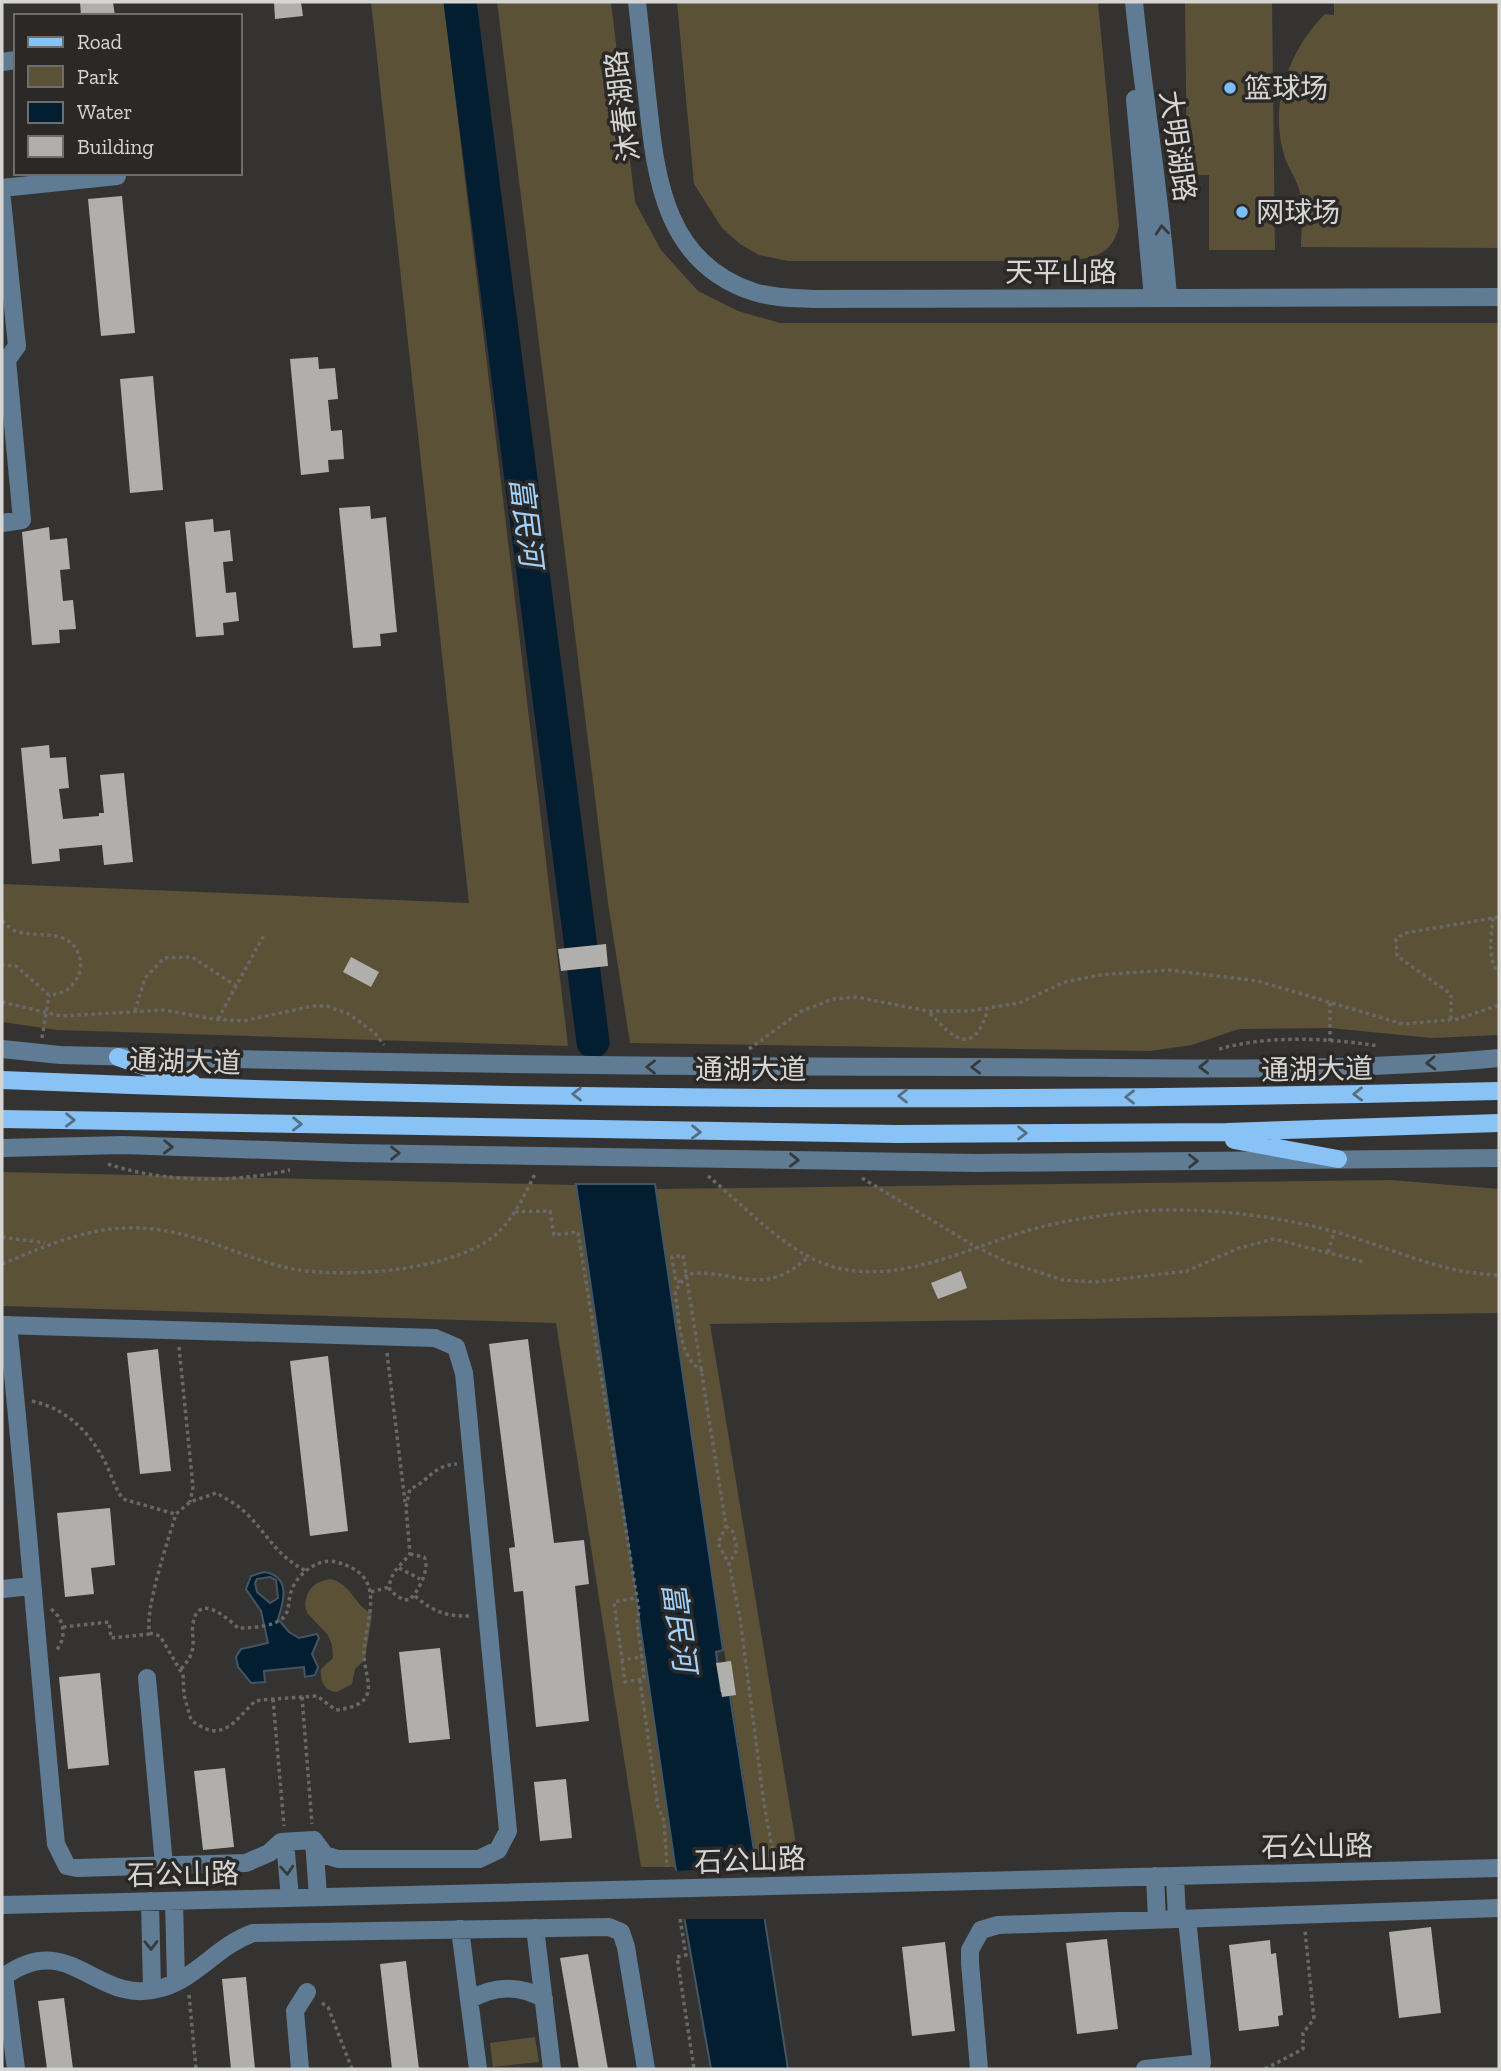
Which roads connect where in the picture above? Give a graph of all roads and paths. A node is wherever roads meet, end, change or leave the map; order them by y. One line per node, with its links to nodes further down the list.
1 (637, 2): 8 (street, 沐春湖路)
2 (648, 2): 8 (street, 沐春湖路)
3 (1126, 2): 10 (street, 大明湖路)
4 (1135, 2): 10 (street, 大明湖路, one-way to 4)
5 (117, 175): 6 (street)
6 (2, 188)
7 (2, 200): 12 (street)
8 (669, 203): 10 (street, 天平山路)
9 (1499, 286): 10 (street, 天平山路)
10 (1160, 292): 11 (street, 天平山路)
11 (1499, 297)
12 (2, 523)
13 (1499, 917): 14 (path)
14 (1493, 918): 18 (path); 29 (path)
15 (2, 921): 20 (path)
16 (264, 934): 19 (path)
17 (2, 965): 20 (path)
18 (1499, 974)
19 (236, 986): 25 (path); 28 (path)
20 (49, 995): 27 (path)
21 (2, 1002): 27 (path)
22 (1329, 1003): 24 (path); 29 (path); 31 (path)
23 (1499, 1005): 29 (path)
24 (988, 1009): 26 (path); 26 (path)
25 (135, 1011): 27 (path); 28 (path)
26 (928, 1011): 34 (path)
27 (46, 1014): 30 (path)
28 (217, 1020): 33 (path)
29 (1451, 1020)
30 (41, 1041)
31 (1330, 1041)
32 (2, 1049): 35 (street)
33 (389, 1052)
34 (745, 1052)
35 (118, 1057): 36 (street, one-way to 35); 38 (main road)
36 (1499, 1058)
37 (2, 1080): 38 (main road, 通湖大道)
38 (209, 1089): 39 (main road, 通湖大道, one-way to 38)
39 (1499, 1091)
40 (2, 1119): 42 (main road, one-way to 42)
41 (1499, 1123): 42 (main road)
42 (1196, 1133): 45 (main road)
43 (2, 1148): 45 (street, one-way to 45)
44 (1499, 1158): 45 (street)
45 (1338, 1159)
46 (538, 1169): 49 (path)
47 (701, 1171): 55 (path)
48 (856, 1172): 53 (path)
49 (515, 1212): 52 (path); 81 (path)
50 (1334, 1233): 53 (path); 54 (path); 59 (path)
51 (2, 1237): 52 (path)
52 (47, 1243): 57 (path)
53 (976, 1247): 54 (path); 55 (path)
54 (1328, 1252): 56 (path)
55 (808, 1257): 58 (path)
56 (1364, 1262)
57 (2, 1264)
58 (687, 1274): 60 (path); 60 (path); 64 (path)
59 (1499, 1275)
60 (681, 1281): 64 (path)
61 (5, 1325): 62 (street); 65 (street)
62 (177, 1330): 63 (street); 67 (path)
63 (385, 1337): 66 (street); 68 (path)
64 (703, 1371): 70 (path)
65 (16, 1397): 69 (path); 76 (street)
66 (473, 1463): 68 (path); 82 (street)
67 (190, 1502): 69 (path); 74 (path)
68 (406, 1507): 71 (path)
69 (176, 1514): 84 (path)
70 (726, 1526): 72 (path); 72 (path)
71 (410, 1554): 73 (path); 75 (path)
72 (729, 1564): 99 (path)
73 (399, 1568): 75 (path); 77 (path)
74 (306, 1571): 79 (path); 87 (path)
75 (420, 1579): 80 (path)
76 (32, 1586): 78 (street); 94 (street)
77 (389, 1587): 79 (path); 80 (path)
78 (2, 1589)
79 (371, 1592): 90 (path)
80 (415, 1596): 82 (path)
81 (636, 1598): 85 (path); 86 (path)
82 (488, 1616): 92 (street)
83 (63, 1627): 84 (path)
84 (153, 1634): 87 (path)
85 (642, 1657): 86 (path); 89 (path)
86 (622, 1660): 89 (path)
87 (181, 1669): 91 (path)
88 (147, 1678): 94 (street)
89 (640, 1680): 95 (path)
90 (302, 1697): 91 (path); 92 (path)
91 (273, 1699): 93 (path)
92 (314, 1840): 93 (street); 100 (street)
93 (285, 1842): 94 (street); 101 (street, one-way to 101)
94 (164, 1865)
95 (667, 1867)
96 (1499, 1868): 98 (street, 石公山路)
97 (1155, 1876): 98 (street, 石公山路); 99 (street, 石公山路); 109 (street)
98 (1175, 1876): 108 (street)
99 (796, 1885): 100 (street, 石公山路)
100 (318, 1897): 101 (street, 石公山路)
101 (290, 1898): 102 (street, 石公山路)
102 (174, 1901): 103 (street, 石公山路); 113 (street)
103 (150, 1902): 104 (street, 石公山路); 114 (street, one-way to 114)
104 (2, 1905)
105 (1499, 1908): 106 (street)
106 (1303, 1915): 108 (street); 128 (path)
107 (680, 1919): 125 (path)
108 (1182, 1919): 109 (street); 127 (street)
109 (1157, 1920): 126 (street)
110 (535, 1928): 111 (street); 116 (street); 124 (street)
111 (460, 1929): 113 (street); 117 (street)
112 (3, 1977): 114 (street); 118 (street)
113 (182, 1978): 114 (street); 119 (path)
114 (152, 1989)
115 (307, 1992): 120 (street); 121 (path)
116 (544, 1999): 117 (street); 123 (street)
117 (469, 2000): 122 (street)
118 (16, 2069)
119 (196, 2069)
120 (300, 2069)
121 (352, 2069)
122 (478, 2069)
123 (552, 2069)
124 (646, 2069)
125 (694, 2069)
126 (979, 2069)
127 (1145, 2069)
128 (1265, 2069)

